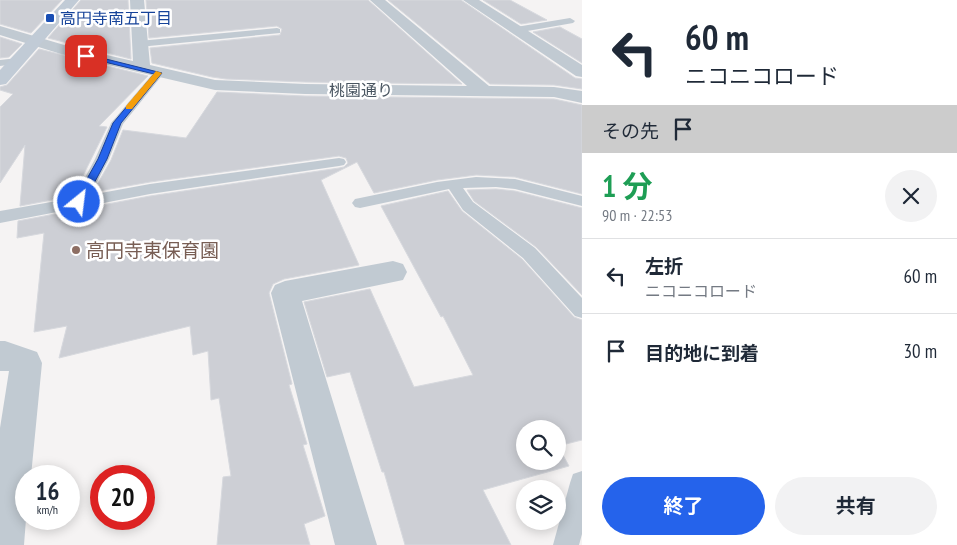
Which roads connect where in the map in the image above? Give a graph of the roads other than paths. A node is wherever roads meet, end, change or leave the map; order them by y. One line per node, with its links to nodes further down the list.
1 (72, 0): 9 (main road)
2 (137, 0): 10 (street)
3 (377, 0): 16 (street)
4 (470, 0): 7 (street)
5 (570, 21): 7 (lane)
6 (0, 30): 9 (street, 桃園通り)
7 (516, 30): 14 (street)
8 (277, 31): 10 (lane)
9 (34, 42): 11 (main road); 13 (street, 桃園通り)
10 (139, 44): 13 (street)
11 (18, 61): 12 (lane); 15 (main road)
12 (0, 62)
13 (150, 70): 16 (street, 桃園通り); 21 (lane)
14 (582, 72)
15 (0, 80)
16 (484, 90): 17 (street, 桃園通り)
17 (582, 97)
18 (339, 162): 21 (lane)
19 (453, 184): 20 (lane); 22 (lane); 25 (lane)
20 (582, 200)
21 (79, 202): 23 (lane)
22 (360, 203)
23 (0, 218)
24 (393, 272): 29 (street)
25 (582, 310)
26 (0, 356): 28 (street)
27 (582, 483): 30 (lane)
28 (3, 545)
29 (356, 545)
30 (566, 545)

